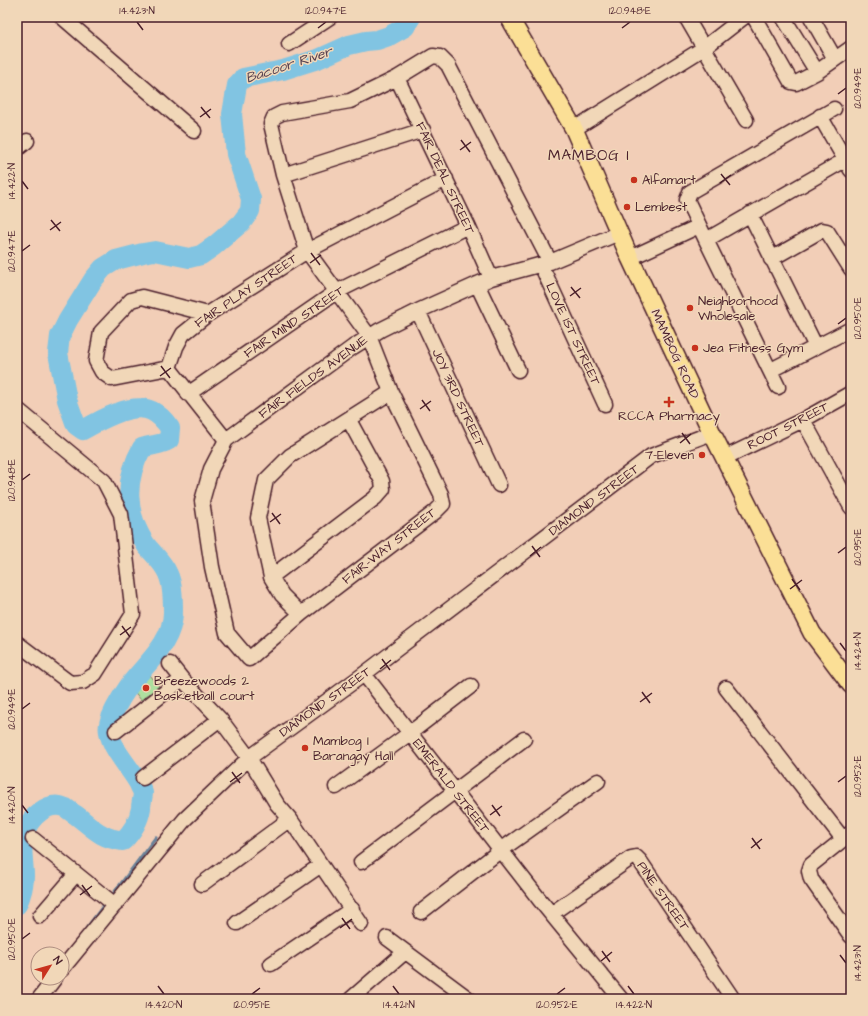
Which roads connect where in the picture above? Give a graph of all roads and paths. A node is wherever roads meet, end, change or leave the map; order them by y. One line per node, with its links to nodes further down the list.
1 (62, 17): 20 (street)
2 (330, 17): 9 (street)
3 (509, 17): 18 (main road, MAMBOG ROAD)
4 (686, 17): 10 (street)
5 (744, 17): 10 (street)
6 (754, 17): 13 (street)
7 (783, 17): 13 (street)
8 (811, 17): 12 (street)
9 (289, 44)
10 (704, 48): 17 (street); 18 (street)
11 (851, 48): 12 (street)
12 (835, 59): 13 (street)
13 (817, 72)
14 (397, 78): 19 (street, FAIR DEAL STREET); 22 (street, FAIR-WAY STREET); 32 (street, LOVE 1ST STREET)
15 (834, 109): 16 (street)
16 (820, 116): 21 (street); 26 (street)
17 (746, 120)
18 (574, 129): 27 (main road, MAMBOG ROAD)
19 (423, 130): 22 (street); 23 (street, FAIR DEAL STREET)
20 (194, 131)
21 (848, 165): 24 (street)
22 (283, 176): 29 (street, FAIR-WAY STREET)
23 (446, 179): 25 (street, FAIR DEAL STREET); 29 (street, FAIR PLAY STREET)
24 (750, 214): 28 (street); 31 (street)
25 (468, 226): 34 (street, FAIR DEAL STREET); 36 (street, FAIR MIND STREET)
26 (699, 226): 28 (street); 30 (street)
27 (619, 233): 30 (main road, MAMBOG ROAD); 32 (street, FAIR FIELDS AVENUE)
28 (706, 240): 44 (street)
29 (307, 251): 36 (street, FAIR-WAY STREET); 38 (street, FAIR PLAY STREET)
30 (630, 258): 53 (main road, MAMBOG ROAD)
31 (771, 259): 33 (street); 41 (street)
32 (545, 264): 34 (street, FAIR FIELDS AVENUE); 49 (street, LOVE 1ST STREET)
33 (851, 269)
34 (491, 278): 35 (street, FAIR FIELDS AVENUE)
35 (477, 284): 37 (street, FAIR FIELDS AVENUE); 43 (street)
36 (336, 292): 40 (street, FAIR-WAY STREET); 48 (street, FAIR MIND STREET)
37 (418, 311): 40 (street, FAIR FIELDS AVENUE); 56 (street, JOY 3RD STREET)
38 (208, 314): 42 (street, FAIR PLAY STREET); 42 (street)
39 (851, 329): 41 (street)
40 (368, 336): 46 (street, FAIR-WAY STREET); 54 (street, FAIR FIELDS AVENUE)
41 (816, 347): 44 (street)
42 (169, 368): 48 (street)
43 (518, 370)
44 (770, 370): 45 (street)
45 (778, 387)
46 (391, 392): 51 (street); 59 (street, FAIR-WAY STREET)
47 (851, 393): 52 (street, ROOT STREET)
48 (188, 394): 54 (street)
49 (605, 404)
50 (17, 409): 60 (street)
51 (349, 420): 58 (street); 58 (street)
52 (802, 420): 55 (street, ROOT STREET); 57 (street)
53 (712, 433): 55 (main road, MAMBOG ROAD); 63 (street, DIAMOND STREET)
54 (226, 440): 61 (street, FAIR FIELDS AVENUE)
55 (724, 458): 65 (main road, MAMBOG ROAD)
56 (499, 485)
57 (851, 507)
58 (271, 576): 59 (street)
59 (301, 614): 61 (street, FAIR-WAY STREET)
60 (17, 643)
61 (249, 659)
62 (170, 664): 64 (street)
63 (364, 674): 70 (street, EMERALD STREET); 72 (street, DIAMOND STREET)
64 (182, 679): 68 (street); 69 (street)
65 (851, 685)
66 (470, 686): 70 (street)
67 (726, 688): 78 (street)
68 (220, 719): 72 (street); 73 (street)
69 (116, 731)
70 (410, 733): 75 (street); 76 (street, EMERALD STREET)
71 (524, 739): 76 (street)
72 (248, 758): 77 (street); 85 (street, DIAMOND STREET)
73 (143, 778)
74 (598, 781): 80 (street)
75 (336, 787)
76 (454, 791): 80 (street, EMERALD STREET); 81 (street)
77 (290, 819): 82 (street); 84 (street)
78 (847, 836): 92 (street)
79 (33, 839): 83 (street)
80 (501, 850): 87 (street); 88 (street, EMERALD STREET)
81 (361, 862)
82 (321, 865): 86 (street); 90 (street)
83 (76, 874): 85 (street); 89 (street)
84 (202, 884)
85 (115, 904): 95 (street, DIAMOND STREET)
86 (352, 909): 91 (street); 96 (street)
87 (421, 912)
88 (552, 914): 101 (street, EMERALD STREET); 102 (street, PINE STREET)
89 (40, 916)
90 (237, 924)
91 (361, 924)
92 (851, 936)
93 (387, 938): 94 (street)
94 (405, 952): 98 (street); 100 (street)
95 (70, 959)
96 (271, 964)
97 (49, 986): 99 (street)
98 (464, 998)
99 (38, 999)
100 (351, 999)
101 (621, 999)
102 (733, 999)

